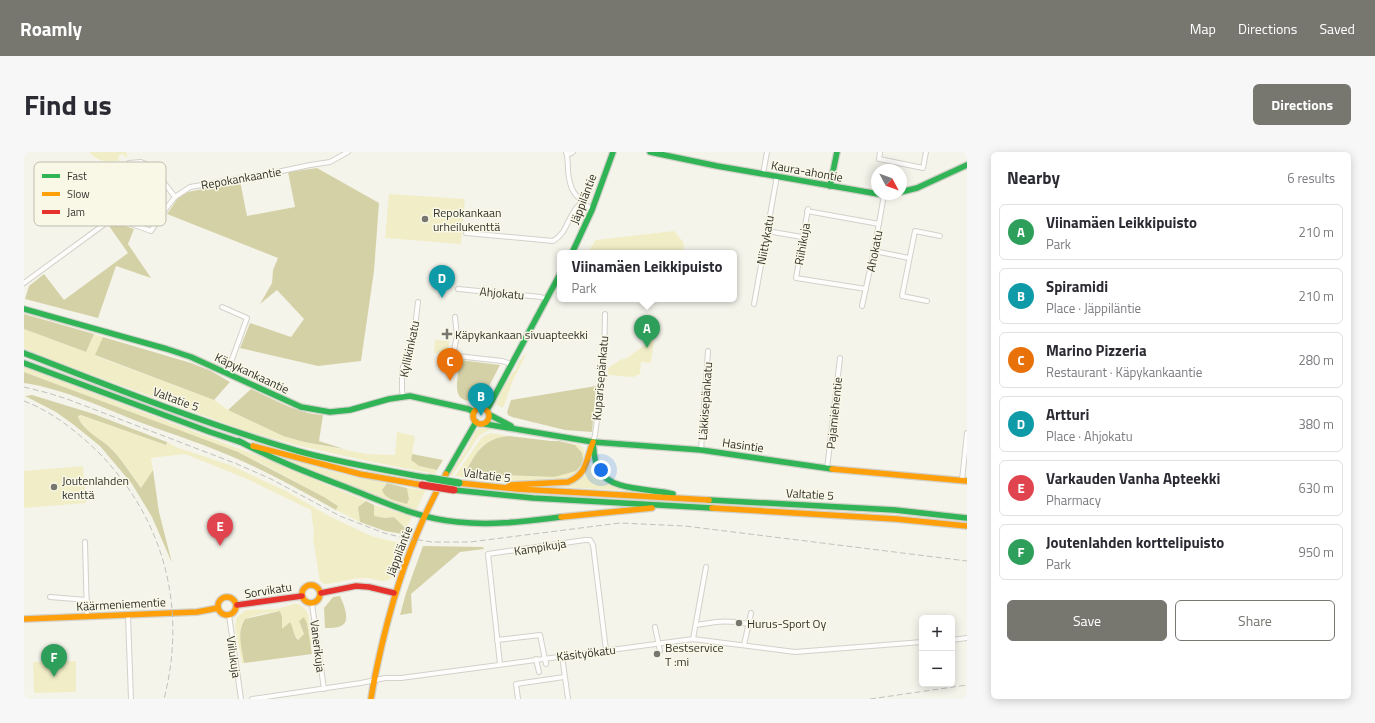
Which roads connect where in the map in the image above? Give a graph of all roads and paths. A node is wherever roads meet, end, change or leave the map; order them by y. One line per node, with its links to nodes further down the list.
1 (348, 152): 18 (street, Repokankaantie)
2 (573, 152): 10 (street)
3 (613, 152): 22 (main road, Jäppiläntie)
4 (650, 152): 12 (main road, Kaura-ahontie)
5 (762, 152): 9 (street)
6 (837, 152): 15 (main road)
7 (880, 152): 8 (street)
8 (926, 152)
9 (767, 153): 12 (street)
10 (567, 154): 20 (street)
11 (967, 165): 16 (main road)
12 (763, 174): 13 (main road, Kaura-ahontie)
13 (777, 176): 15 (main road, Kaura-ahontie); 27 (street, Niittykatu)
14 (166, 185): 18 (street)
15 (830, 186): 17 (main road, Kaura-ahontie)
16 (907, 190)
17 (871, 192)
18 (175, 197): 21 (street, Repokankaantie)
19 (886, 200): 23 (street, Ahokatu)
20 (582, 202): 22 (street); 28 (street)
21 (166, 208)
22 (592, 210): 31 (main road, Jäppiläntie)
23 (879, 224): 30 (street, Riihikuja); 32 (street, Ahokatu)
24 (102, 226): 35 (street)
25 (137, 226): 26 (street, Repokankaantie)
26 (154, 226)
27 (767, 231): 30 (street); 41 (street, Niittykatu)
28 (466, 233)
29 (940, 236): 33 (street)
30 (802, 237): 37 (street, Riihikuja)
31 (573, 250)
32 (874, 251): 33 (street); 37 (street, Ahokatu)
33 (909, 258): 39 (street)
34 (557, 280): 38 (main road)
35 (24, 283)
36 (458, 289): 38 (street, Ahjokatu)
37 (866, 289): 42 (street, Ahokatu)
38 (546, 299): 51 (main road)
39 (926, 301)
40 (418, 302): 53 (street, Kyllikinkatu)
41 (754, 304)
42 (862, 306)
43 (222, 307): 52 (street)
44 (24, 309): 52 (main road, Käpykankaantie)
45 (605, 314): 61 (street, Kuparisepänkatu)
46 (455, 317): 51 (street)
47 (708, 351): 62 (street, Läkkisepänkatu)
48 (24, 353): 65 (main road, Valtatie 5, bridge)
49 (840, 358): 63 (street, Pajamiehentie)
50 (24, 363): 60 (main road, Valtatie 5)
51 (511, 364): 55 (main road)
52 (227, 373): 53 (main road, Käpykankaantie)
53 (403, 396): 54 (main road, Käpykankaantie)
54 (474, 412): 55 (main road); 56 (main road)
55 (488, 412): 57 (main road); 58 (main road, Hasintie)
56 (476, 422): 57 (main road); 68 (main road, Jäppiläntie)
57 (484, 424): 58 (main road, Hasintie)
58 (517, 429): 61 (main road, Hasintie)
59 (967, 433): 64 (street)
60 (238, 441): 67 (main road, Valtatie 5, bridge); 68 (main road)
61 (593, 442): 62 (main road, Hasintie); 65 (main road); 66 (main road)
62 (701, 450): 63 (main road, Hasintie)
63 (827, 469): 64 (main road, Hasintie)
64 (965, 481)
65 (490, 486): 66 (main road, Valtatie 5)
66 (700, 499): 69 (main road, Valtatie 5)
67 (663, 505): 68 (main road); 70 (main road, Valtatie 5)
68 (424, 516): 74 (main road, Jäppiläntie)
69 (967, 518)
70 (967, 526)
71 (85, 542): 77 (street)
72 (706, 567): 87 (street)
73 (320, 593): 74 (main road); 75 (main road); 78 (main road)
74 (394, 593): 105 (main road, Jäppiläntie)
75 (302, 596): 78 (main road); 79 (main road, Sorvikatu)
76 (50, 597): 77 (street)
77 (87, 600): 83 (street)
78 (312, 604): 106 (street, Vanerikuja)
79 (237, 606): 80 (main road); 82 (main road)
80 (218, 608): 82 (main road); 84 (main road, Käärmeniementie)
81 (751, 613): 86 (street)
82 (229, 615): 108 (street, Viilukuja)
83 (87, 616): 84 (main road, Käärmeniementie); 85 (main road, Käärmeniementie)
84 (128, 616): 107 (street)
85 (24, 619)
86 (749, 624): 87 (street); 95 (street)
87 (696, 625): 90 (street)
88 (655, 627): 94 (street)
89 (967, 638): 92 (street)
90 (693, 639): 94 (street, Käsityökatu); 95 (street, Käsityökatu)
91 (497, 640): 96 (street, Kampikuja); 98 (street); 101 (street, Kampikuja)
92 (955, 640)
93 (919, 642): 95 (street, Käsityökatu)
94 (658, 644): 96 (street, Käsityökatu); 97 (street)
95 (744, 645)
96 (606, 650): 98 (street, Käsityökatu)
97 (660, 651)
98 (545, 658): 99 (street, Käsityökatu); 102 (street)
99 (536, 659): 101 (street, Käsityökatu); 103 (street)
100 (563, 663): 104 (street)
101 (500, 664): 105 (street, Käsityökatu)
102 (546, 664)
103 (539, 672)
104 (564, 677): 111 (street); 112 (street)
105 (373, 680): 106 (street, Käsityökatu); 110 (main road, Jäppiläntie)
106 (324, 689): 109 (street, Käsityökatu)
107 (131, 699)
108 (240, 699)
109 (252, 699)
110 (371, 699)
111 (518, 699)
112 (568, 699)

